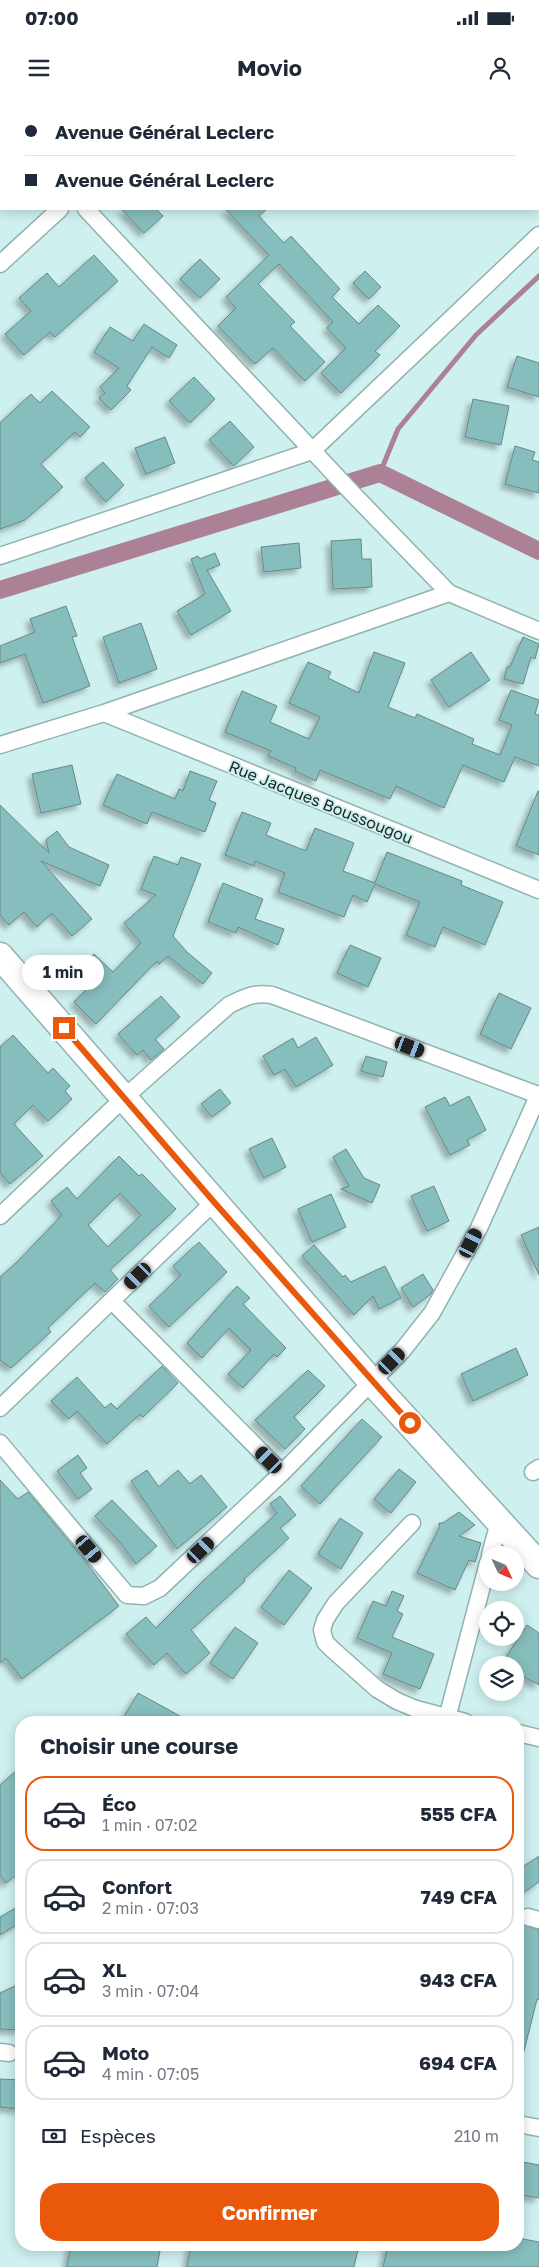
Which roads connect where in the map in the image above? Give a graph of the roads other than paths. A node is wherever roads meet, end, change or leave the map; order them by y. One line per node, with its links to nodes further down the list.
1 (59, 210): 4 (street)
2 (87, 210): 5 (street)
3 (539, 235): 5 (street)
4 (0, 264)
5 (312, 451): 6 (street); 7 (street)
6 (0, 556)
7 (449, 593): 8 (street); 9 (street)
8 (539, 631)
9 (104, 713): 10 (street); 11 (street, Rue Jacques Boussougou)
10 (0, 745)
11 (539, 890)
12 (0, 956): 14 (main road)
13 (539, 1095): 14 (street); 18 (street)
14 (125, 1097): 15 (main road); 16 (street)
15 (214, 1202): 17 (street); 18 (main road)
16 (0, 1216)
17 (112, 1301): 19 (street); 21 (street)
18 (372, 1381): 21 (street); 22 (main road)
19 (0, 1408)
20 (0, 1443): 21 (street)
21 (282, 1473)
22 (499, 1522): 24 (street); 25 (main road)
23 (412, 1523): 27 (street)
24 (492, 1546)
25 (539, 1565)
26 (481, 1591): 28 (street)
27 (433, 1716)
28 (447, 1716)
29 (524, 1734): 30 (street)
30 (539, 1738)
31 (524, 2125): 32 (street)
32 (539, 2128)

